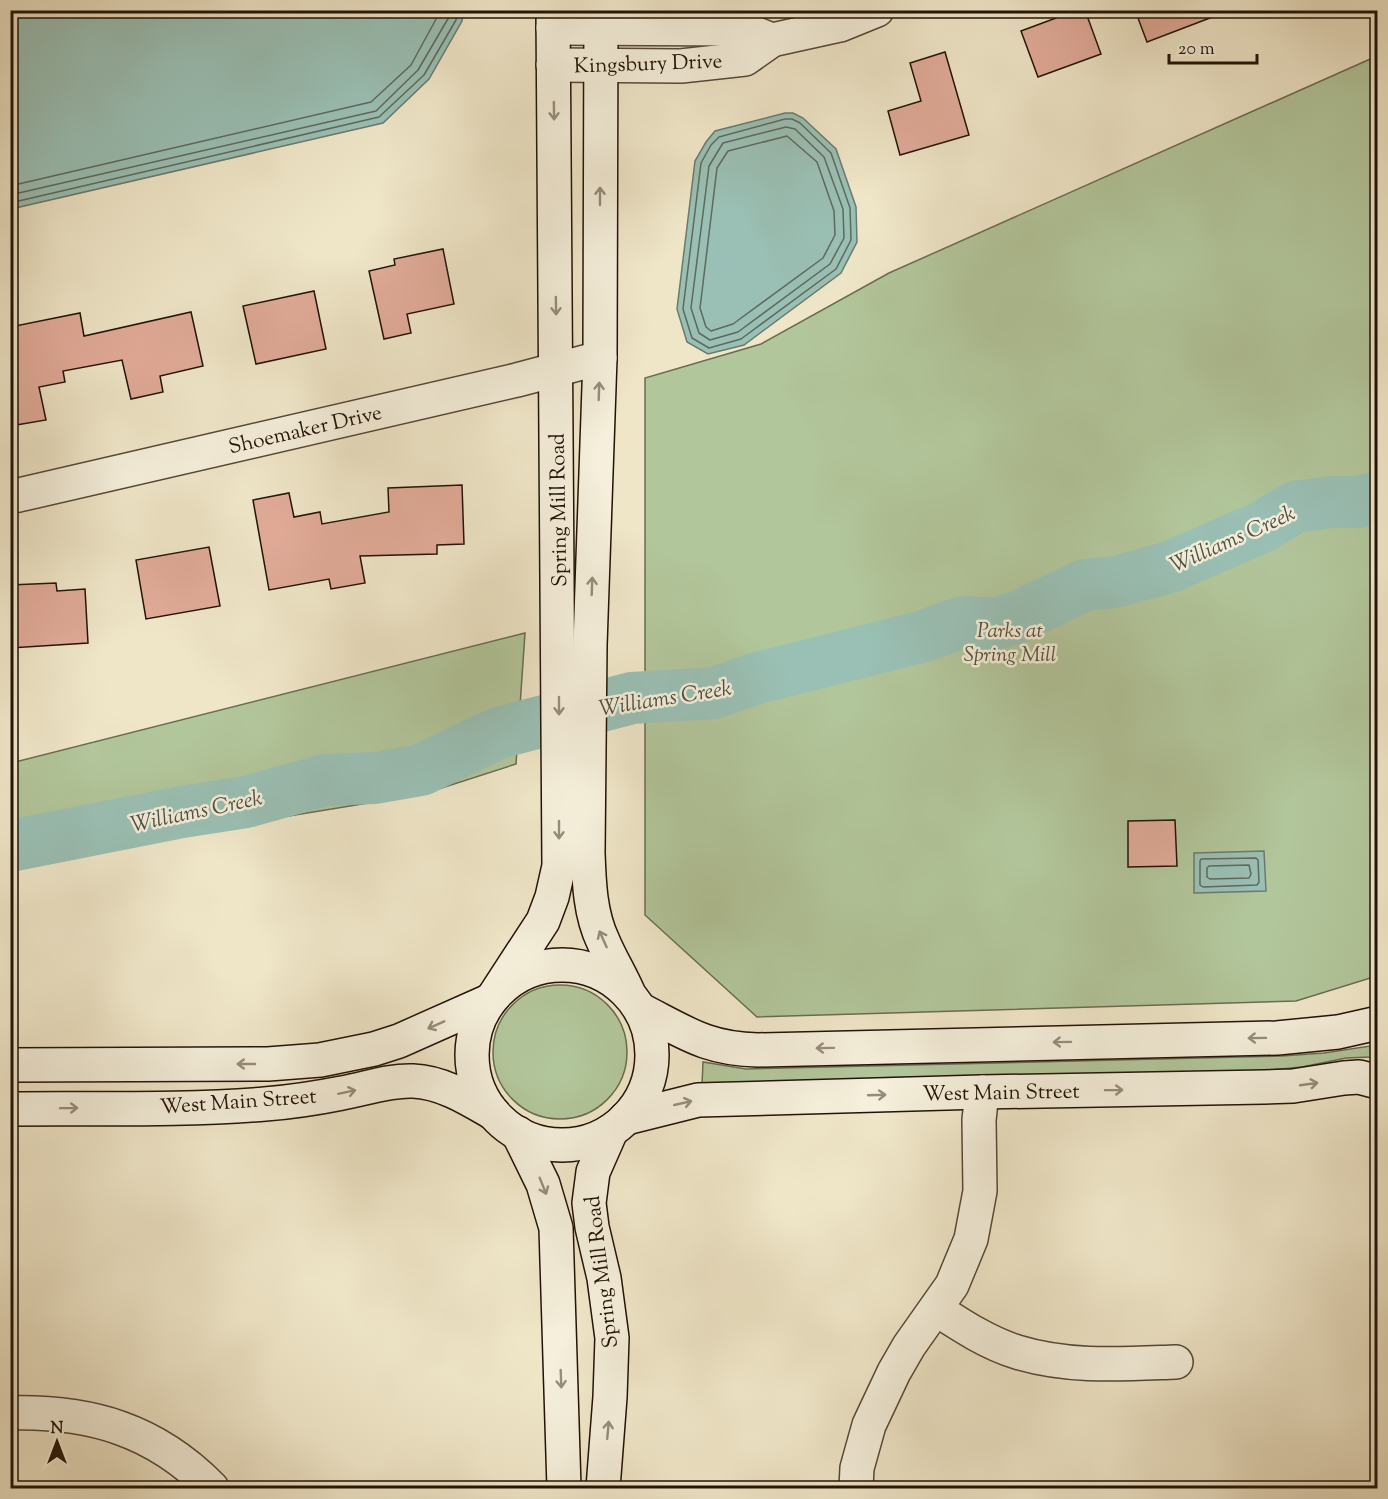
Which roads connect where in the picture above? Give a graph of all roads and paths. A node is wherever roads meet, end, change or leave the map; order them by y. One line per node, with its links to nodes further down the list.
1 (877, 10): 4 (street, Kingsbury Drive)
2 (553, 19): 3 (street, Kingsbury Drive); 5 (street, Spring Mill Road)
3 (601, 19): 4 (street, Kingsbury Drive); 6 (street, Spring Mill Road)
4 (772, 40): 6 (street, Kingsbury Drive)
5 (553, 65): 6 (street, Kingsbury Drive); 8 (street, Spring Mill Road, one-way to 8)
6 (601, 66): 7 (street, Spring Mill Road, one-way to 6)
7 (600, 358): 8 (street, Shoemaker Drive); 10 (street, Spring Mill Road, one-way to 7)
8 (556, 370): 9 (street, Shoemaker Drive); 10 (street, Spring Mill Road)
9 (10, 497)
10 (574, 646): 11 (street, Spring Mill Road)
11 (574, 768): 12 (street, Spring Mill Road, one-way to 12); 13 (street, Spring Mill Road, one-way to 11)
12 (492, 997): 13 (street); 15 (street, West Main Street, one-way to 15); 19 (street)
13 (635, 1001): 14 (street, one-way to 13); 20 (street)
14 (1377, 1023)
15 (10, 1065)
16 (1377, 1082): 17 (street, West Main Street, one-way to 16)
17 (982, 1092): 20 (street, West Main Street, one-way to 17); 22 (street)
18 (10, 1109): 19 (street, West Main Street, one-way to 19)
19 (493, 1113): 21 (street)
20 (618, 1124): 21 (street); 27 (street, Spring Mill Road, one-way to 20)
21 (518, 1133): 26 (street, Spring Mill Road, one-way to 26)
22 (936, 1310): 23 (street); 28 (street)
23 (1176, 1362)
24 (10, 1413): 25 (street)
25 (212, 1488)
26 (564, 1488)
27 (603, 1488)
28 (856, 1488)

